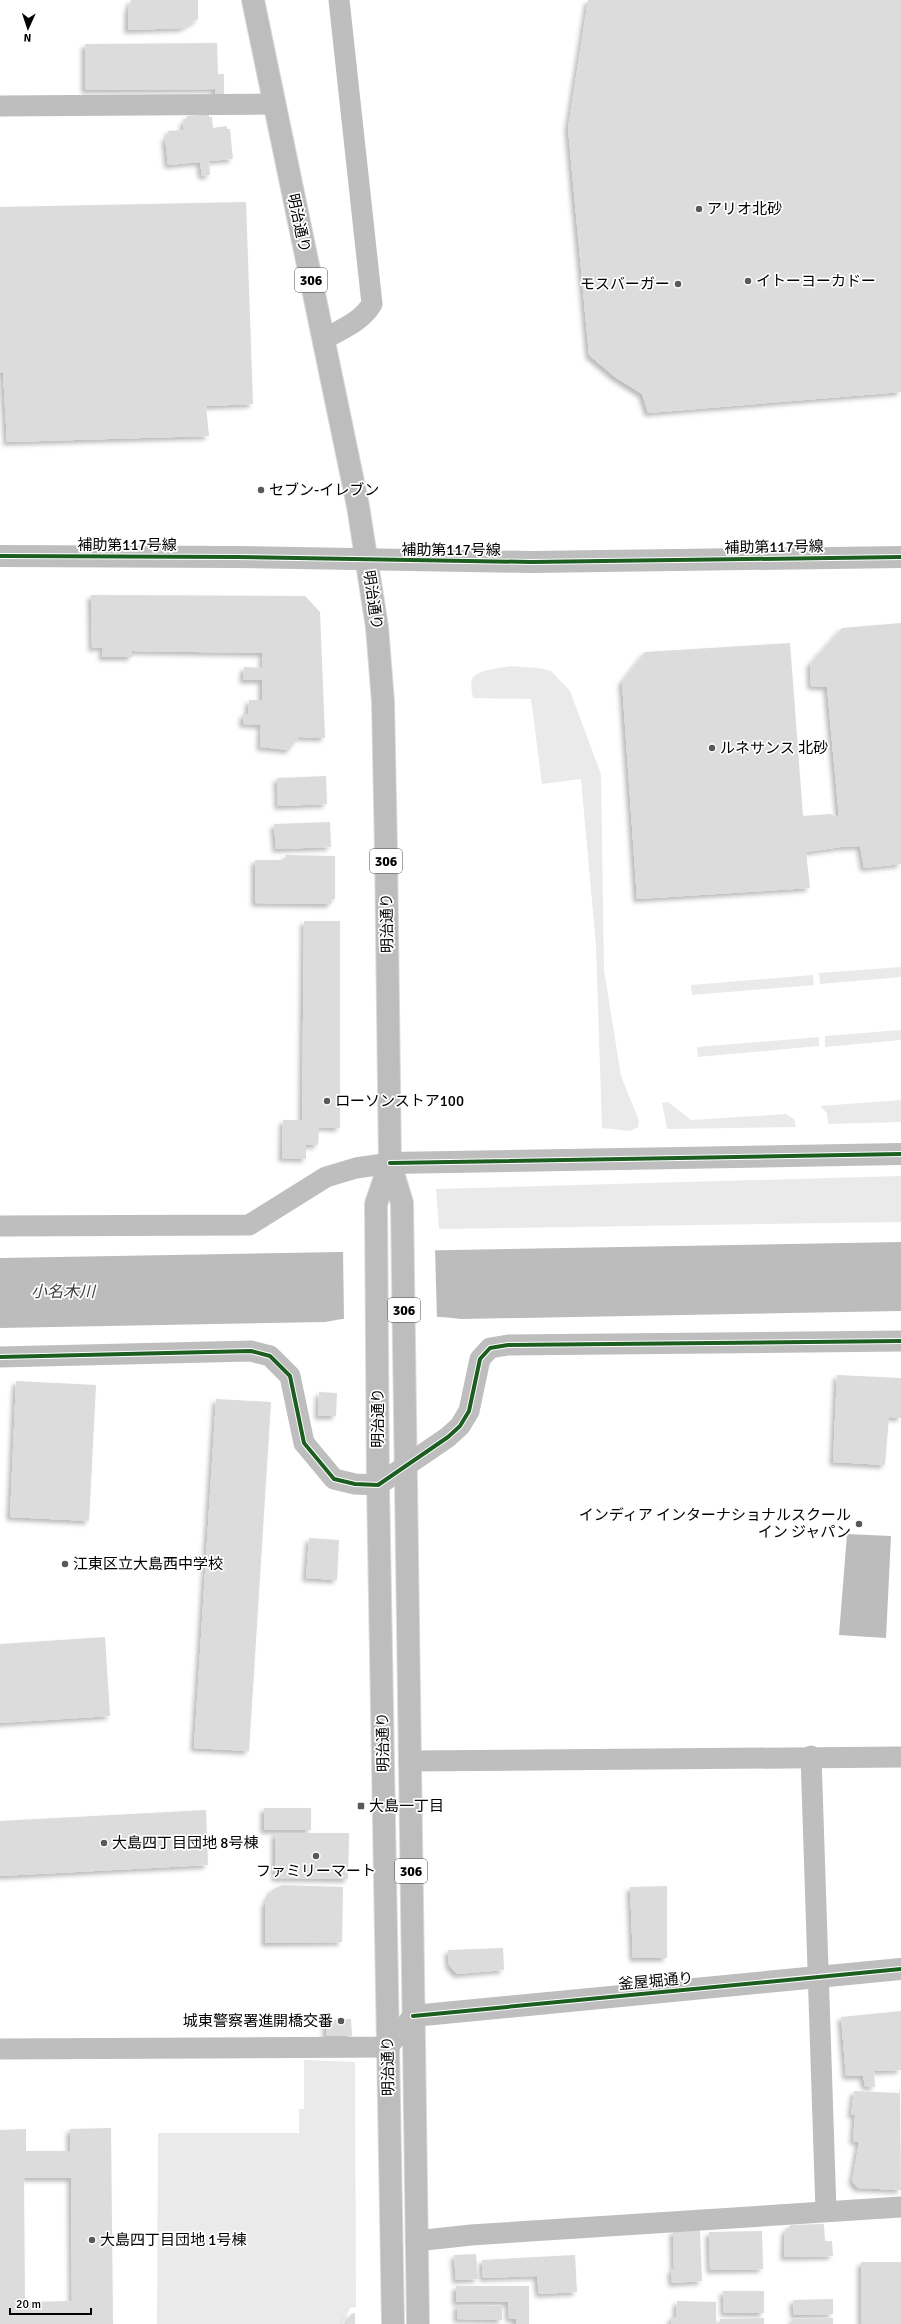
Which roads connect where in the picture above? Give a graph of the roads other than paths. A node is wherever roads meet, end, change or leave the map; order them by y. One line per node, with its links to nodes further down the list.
1 (253, 0): 3 (main road, 明治通り / 306)
2 (338, 0): 5 (street)
3 (274, 104): 4 (street); 5 (main road, 明治通り / 306)
4 (0, 106)
5 (324, 339): 8 (main road, 明治通り / 306)
6 (0, 556): 8 (street, 補助第117号線)
7 (901, 557): 8 (street, 補助第117号線)
8 (368, 561): 10 (main road, 明治通り / 306)
9 (901, 1154): 10 (street)
10 (390, 1163): 11 (street); 14 (main road, 明治通り / 306); 15 (main road, 明治通り / 306)
11 (0, 1226)
12 (901, 1341): 14 (street)
13 (0, 1357): 15 (street)
14 (405, 1464): 15 (street); 18 (main road, 明治通り / 306)
15 (378, 1485): 22 (main road, 明治通り / 306)
16 (811, 1756): 17 (street); 18 (street); 20 (street)
17 (901, 1757)
18 (409, 1761): 21 (main road, 明治通り / 306)
19 (901, 1969): 20 (street, 釜屋堀通り)
20 (818, 1978): 21 (street, 釜屋堀通り); 25 (street)
21 (412, 2016): 22 (street); 26 (main road, 明治通り / 306)
22 (388, 2047): 23 (street); 27 (main road, 明治通り / 306)
23 (0, 2049)
24 (901, 2207): 25 (street)
25 (826, 2211): 26 (street)
26 (416, 2241): 28 (main road, 明治通り / 306)
27 (393, 2324)
28 (418, 2324)

